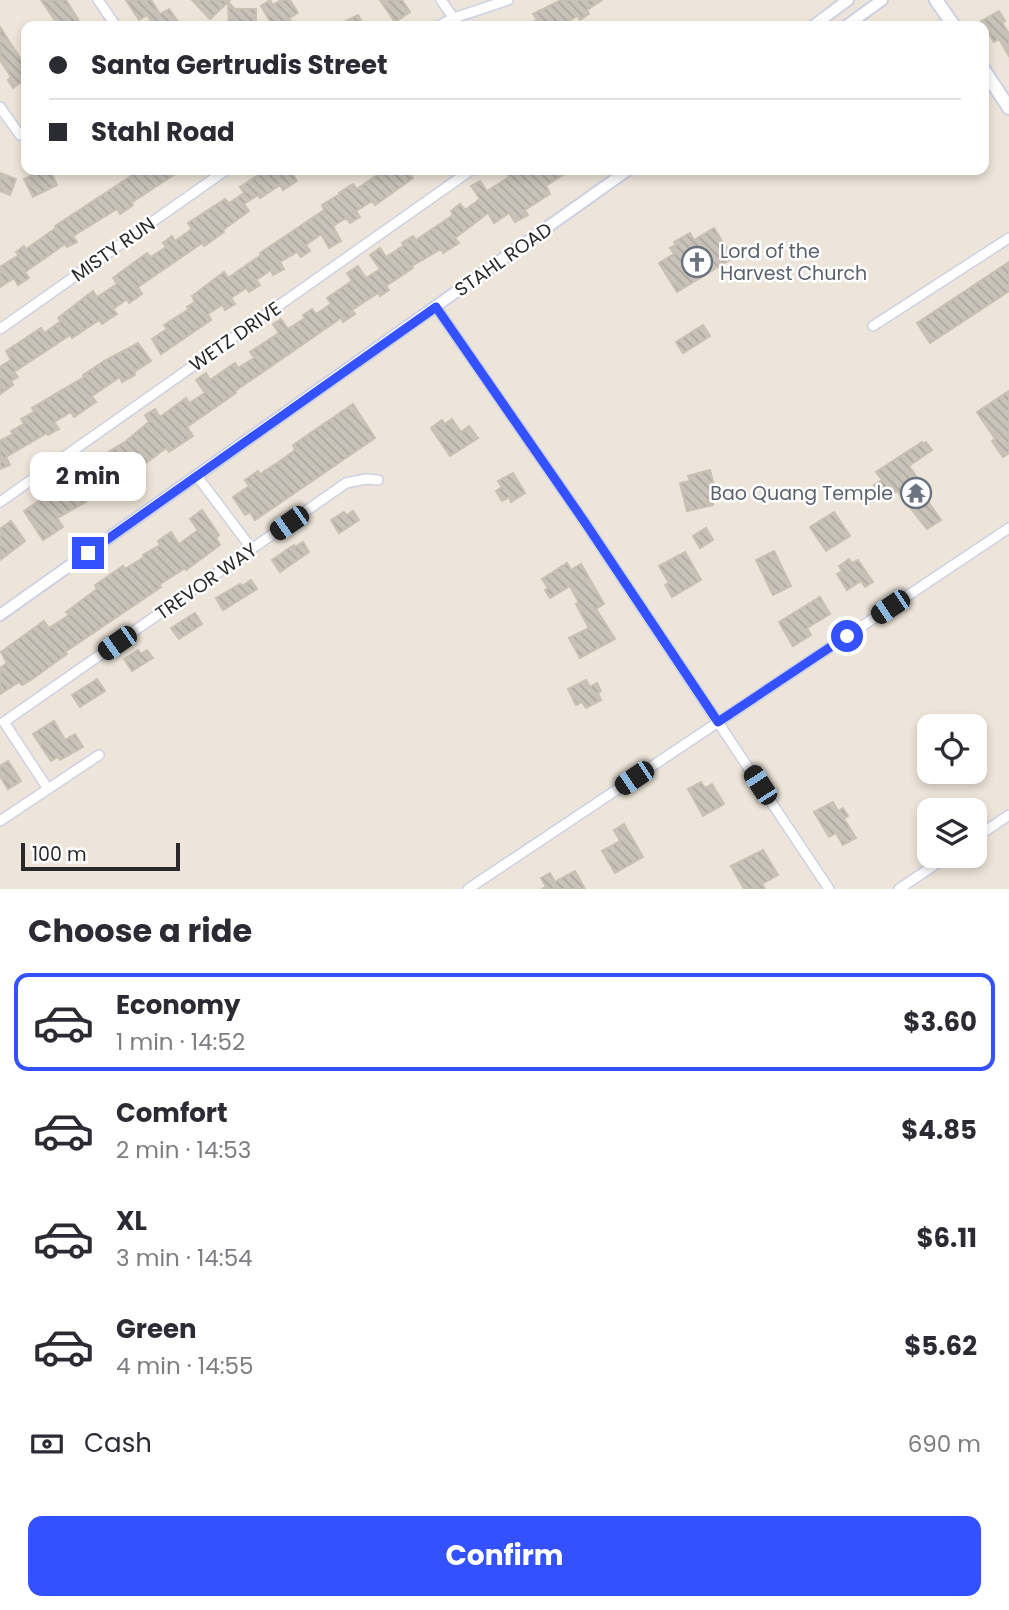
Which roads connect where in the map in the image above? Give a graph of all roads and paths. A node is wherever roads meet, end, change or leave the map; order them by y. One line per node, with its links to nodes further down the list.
1 (97, 0): 7 (street)
2 (441, 0): 8 (street)
3 (508, 0): 9 (street)
4 (848, 0): 10 (street)
5 (882, 0): 11 (street)
6 (936, 0): 12 (main road)
7 (112, 21)
8 (455, 21)
9 (458, 21)
10 (820, 21)
11 (854, 21)
12 (951, 21)
13 (989, 78): 15 (main road)
14 (0, 107): 16 (street)
15 (1009, 108)
16 (20, 135)
17 (219, 175): 23 (street, MISTY RUN)
18 (464, 175): 26 (street, WETZ DRIVE)
19 (621, 175): 21 (street, STAHL ROAD)
20 (1009, 238): 22 (street)
21 (436, 307): 24 (street, STAHL ROAD); 30 (street)
22 (873, 326)
23 (0, 329)
24 (197, 476): 28 (street); 29 (street, STAHL ROAD)
25 (378, 480): 28 (street, TREVOR WAY)
26 (0, 502)
27 (1009, 528): 30 (street)
28 (251, 549): 32 (street, TREVOR WAY)
29 (0, 615)
30 (718, 722): 37 (street); 38 (street)
31 (100, 754): 32 (street)
32 (48, 789): 34 (street)
33 (1009, 815): 35 (street)
34 (0, 821)
35 (987, 830)
36 (930, 868): 39 (street)
37 (468, 889)
38 (829, 889)
39 (899, 889)

